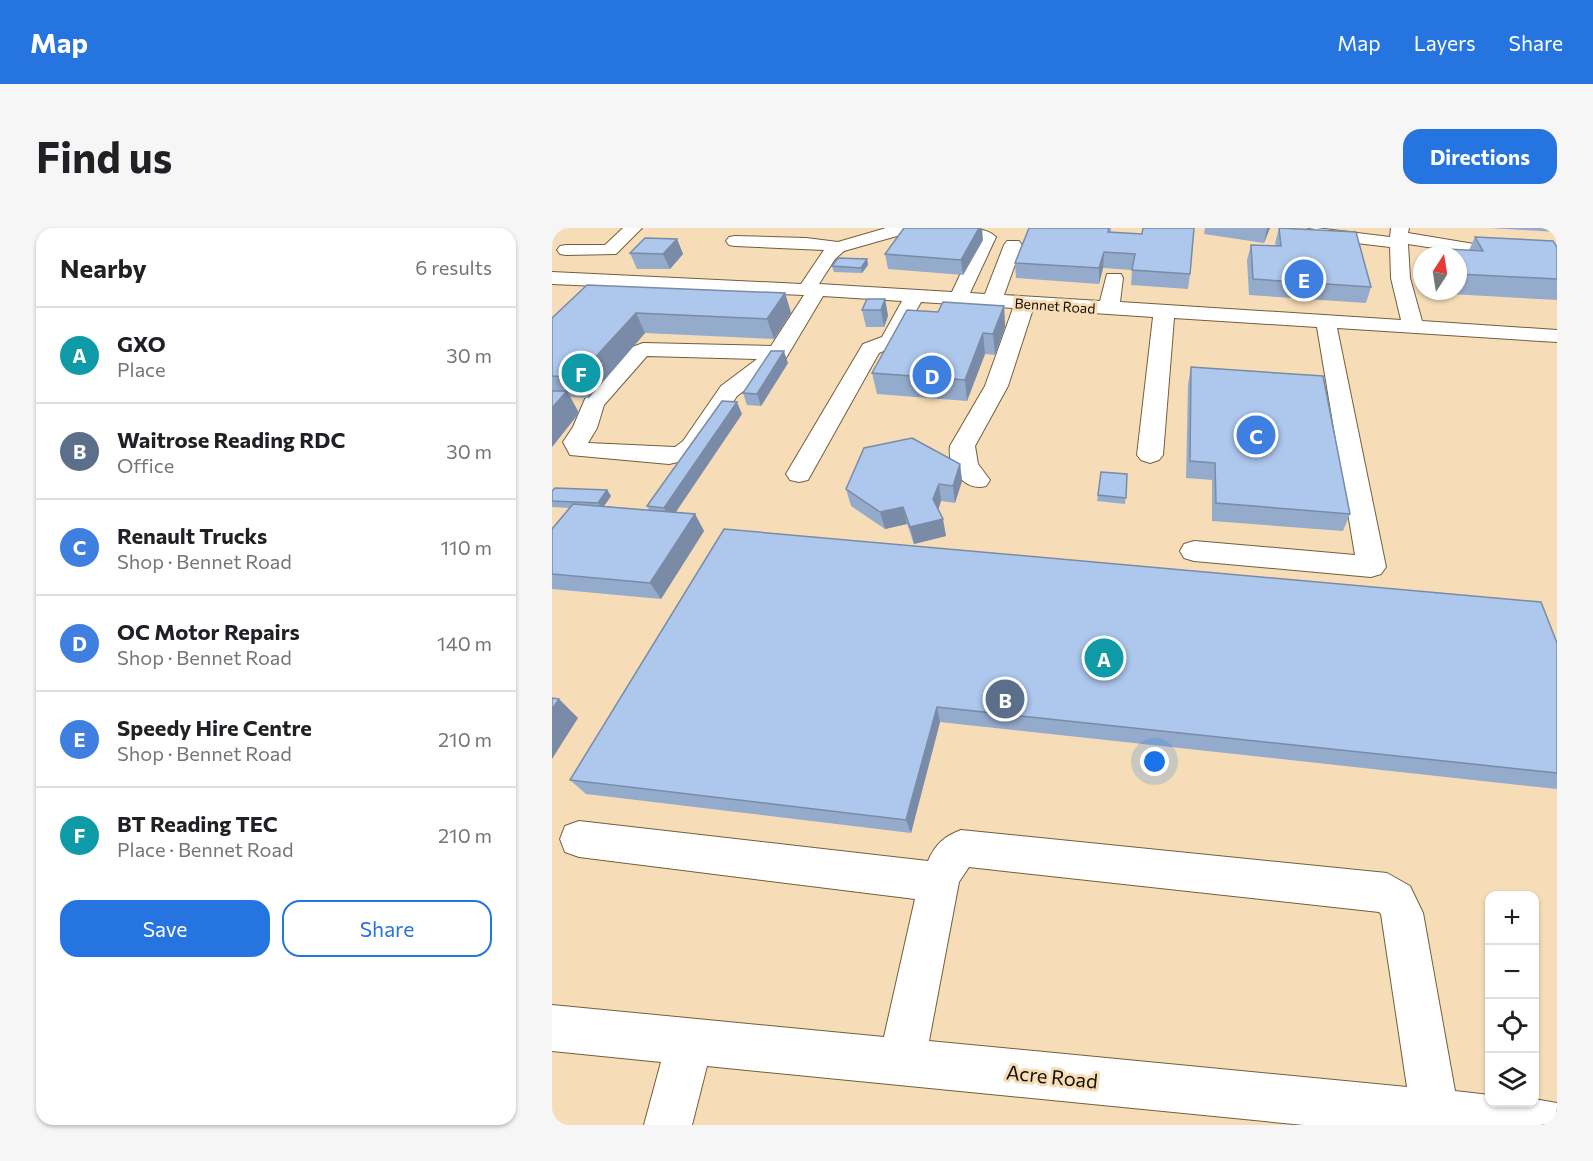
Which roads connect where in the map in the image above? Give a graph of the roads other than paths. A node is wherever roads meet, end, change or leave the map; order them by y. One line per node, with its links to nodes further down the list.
1 (633, 228): 7 (street)
2 (905, 228): 9 (street)
3 (967, 229): 16 (street)
4 (1296, 231): 6 (street)
5 (738, 235): 9 (street); 13 (street)
6 (1400, 236): 10 (street); 23 (street)
7 (558, 243)
8 (1013, 245): 17 (street)
9 (838, 247): 14 (street)
10 (1557, 259)
11 (552, 278): 13 (street, Bennet Road)
12 (1114, 278): 19 (street)
13 (701, 284): 14 (street, Bennet Road)
14 (812, 290): 15 (street, Bennet Road); 25 (street)
15 (914, 296): 16 (street, Bennet Road); 27 (street)
16 (958, 299): 17 (street, Bennet Road)
17 (992, 302): 18 (street, Bennet Road)
18 (1024, 304): 19 (street, Bennet Road); 28 (street)
19 (1109, 309): 20 (street, Bennet Road)
20 (1164, 312): 22 (street, Bennet Road); 26 (street)
21 (1467, 314): 24 (street)
22 (1326, 322): 23 (street, Bennet Road); 29 (street)
23 (1413, 326): 24 (street, Bennet Road)
24 (1555, 331)
25 (778, 353): 25 (street)
26 (1150, 455)
27 (799, 474)
28 (977, 480)
29 (1194, 551)
30 (579, 839): 31 (street)
31 (939, 882): 34 (street); 35 (street)
32 (552, 1028): 33 (street, Acre Road)
33 (690, 1042): 34 (street, Acre Road); 36 (street)
34 (902, 1062): 35 (street, Acre Road)
35 (1435, 1113): 37 (street, Acre Road)
36 (668, 1125)
37 (1552, 1125)

